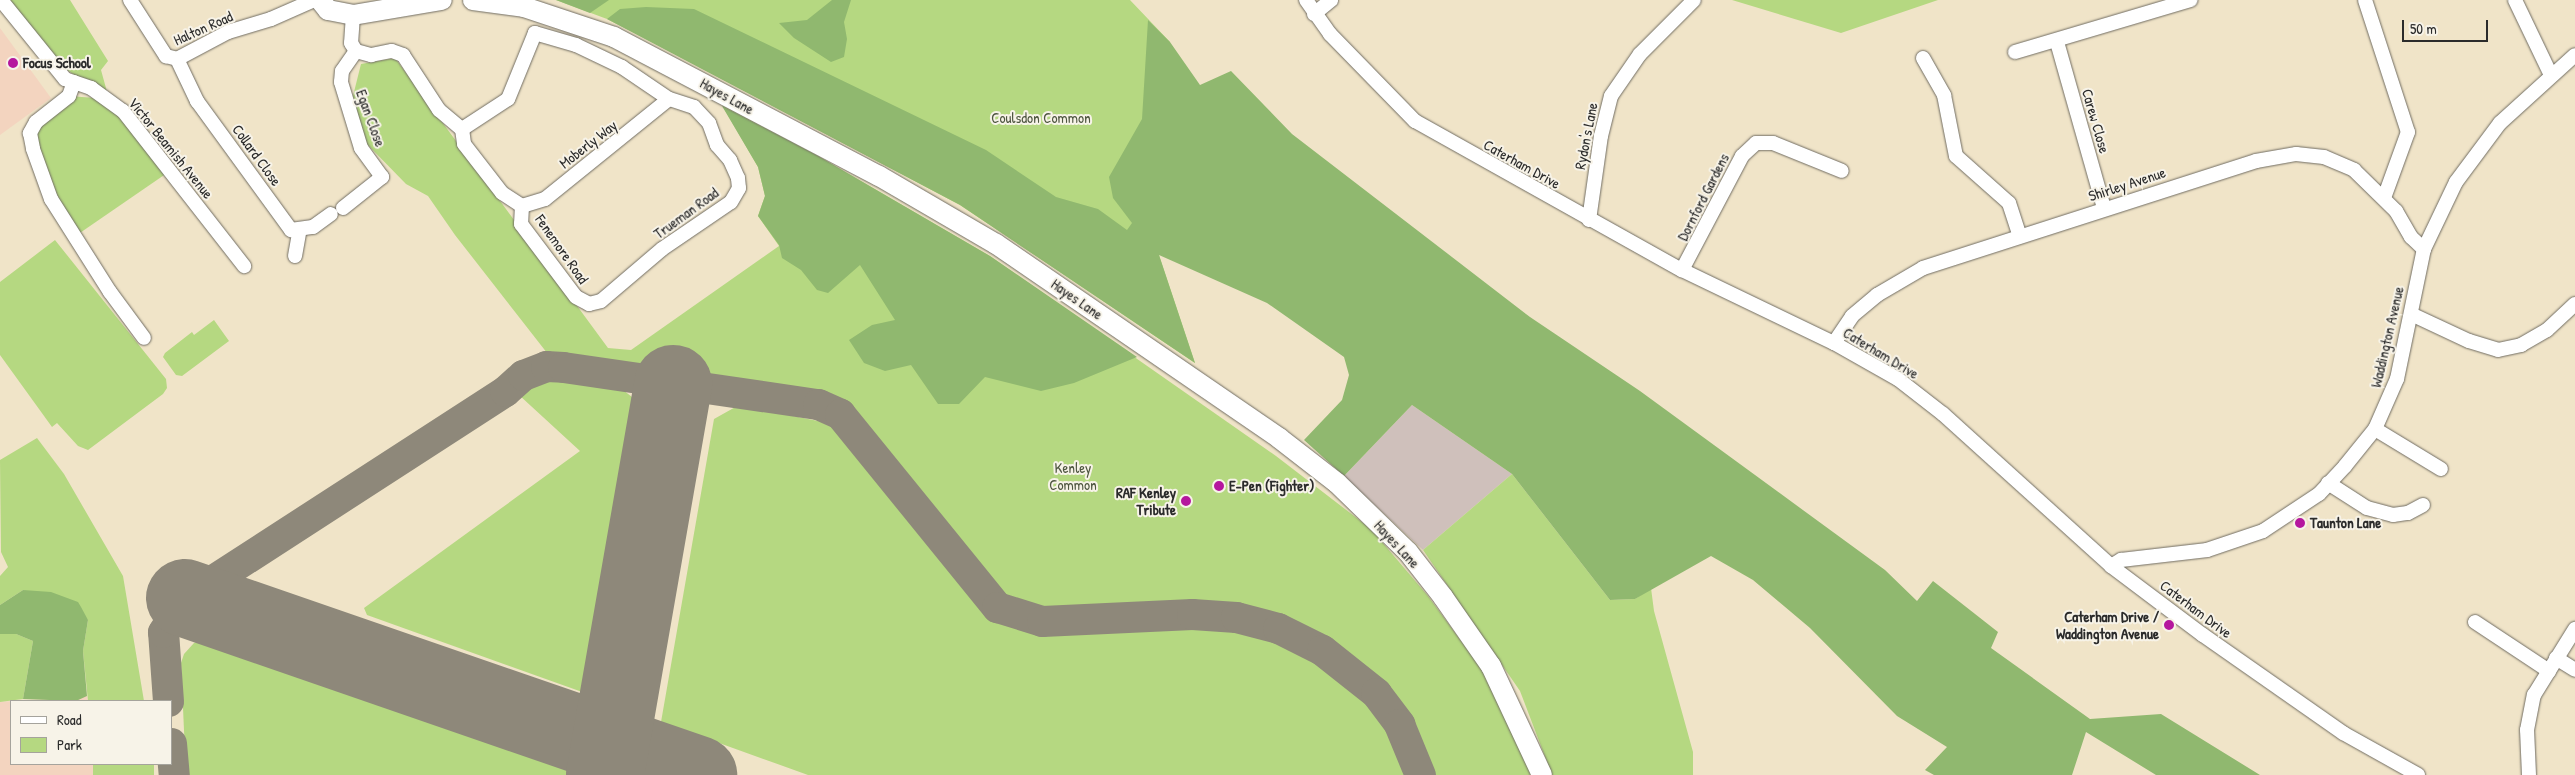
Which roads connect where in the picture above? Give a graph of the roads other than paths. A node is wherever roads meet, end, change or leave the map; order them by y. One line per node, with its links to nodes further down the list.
1 (1, 0): 22 (street, Victor Beamish Avenue)
2 (130, 0): 20 (street, Halton Road)
3 (314, 0): 20 (street, Halton Road)
4 (320, 0): 14 (street)
5 (442, 0): 14 (street)
6 (472, 0): 51 (street, Hayes Lane)
7 (1306, 0): 13 (street, Caterham Drive)
8 (1331, 0): 13 (street)
9 (1694, 0): 29 (street, Rydon's Lane)
10 (2190, 0): 15 (street)
11 (2365, 0): 26 (street)
12 (2515, 0): 21 (street)
13 (1314, 14): 29 (street, Caterham Drive)
14 (353, 15): 16 (street)
15 (2057, 42): 17 (street); 28 (street, Carew Close)
16 (356, 51): 24 (street); 30 (street, Egan Close)
17 (2016, 52)
18 (2575, 56): 21 (street, Waddington Avenue)
19 (1923, 58): 31 (street)
20 (177, 59): 30 (street, Collard Close)
21 (2551, 75): 32 (street, Waddington Avenue)
22 (74, 82): 34 (street, Victor Beamish Avenue); 39 (street)
23 (669, 99): 24 (street); 27 (street, Moberly Way); 36 (street, Trueman Road)
24 (462, 129): 27 (street, Fenemore Road)
25 (1842, 171): 35 (street, Dornford Gardens)
26 (2384, 198): 28 (street, Shirley Avenue); 32 (street, Shirley Avenue)
27 (522, 206): 36 (street, Fenemore Road)
28 (2104, 208): 31 (street, Shirley Avenue)
29 (1589, 220): 35 (street, Caterham Drive)
30 (300, 229): 33 (street)
31 (2020, 236): 40 (street, Shirley Avenue)
32 (2424, 249): 38 (street, Waddington Avenue)
33 (295, 256)
34 (244, 266)
35 (1682, 270): 40 (street, Caterham Drive)
36 (601, 300)
37 (2575, 304): 38 (street)
38 (2410, 314): 41 (street, Waddington Avenue)
39 (144, 338)
40 (1834, 343): 45 (street, Caterham Drive)
41 (2375, 429): 42 (street); 43 (street, Waddington Avenue)
42 (2441, 469)
43 (2328, 484): 44 (street); 45 (street, Waddington Avenue)
44 (2423, 505)
45 (2111, 566): 52 (street, Caterham Drive)
46 (2475, 622): 50 (street)
47 (2575, 629): 48 (street)
48 (2556, 658): 49 (street); 50 (street)
49 (2575, 670)
50 (2549, 671): 53 (street)
51 (1542, 775)
52 (2418, 775)
53 (2529, 775)

